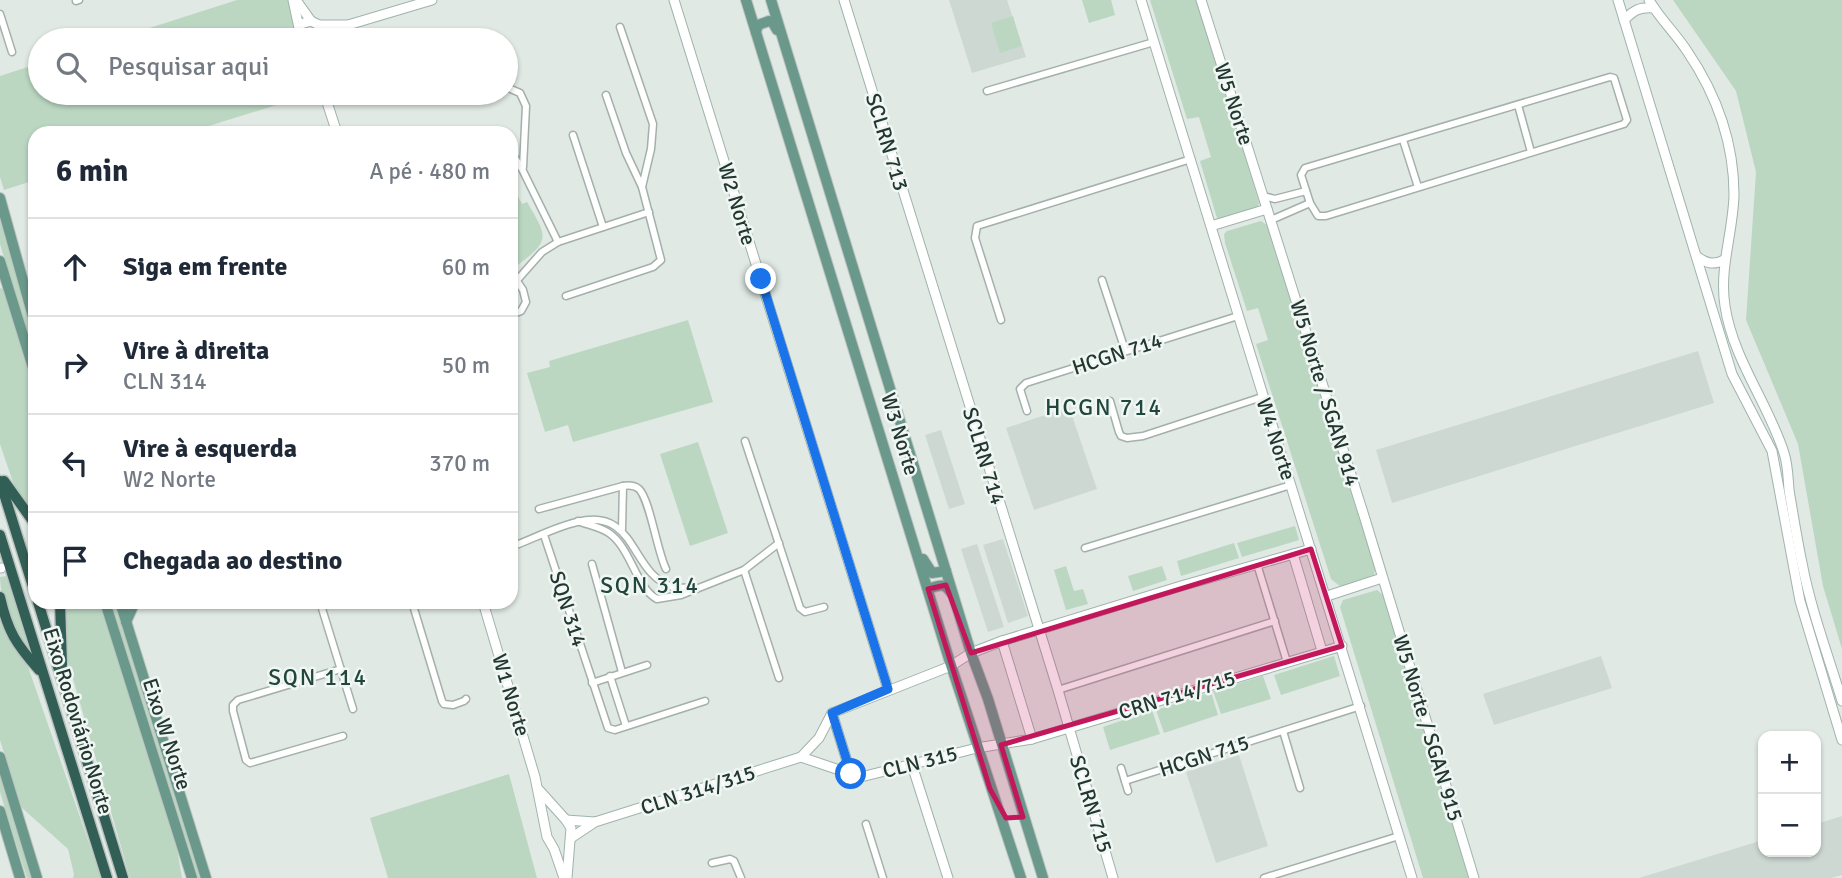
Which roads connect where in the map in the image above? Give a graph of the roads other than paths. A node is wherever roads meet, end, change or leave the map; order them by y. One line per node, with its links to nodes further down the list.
1 (294, 0): 13 (street); 16 (street)
2 (432, 0): 14 (street)
3 (674, 0): 129 (street, W2 Norte)
4 (746, 0): 19 (main road, W3 Norte)
5 (771, 0): 22 (main road, W3 Norte)
6 (844, 0): 55 (street, SCLRN 713)
7 (1141, 0): 20 (street, W4 Norte)
8 (1201, 0): 38 (street, W5 Norte)
9 (1618, 0): 12 (street)
10 (1651, 4): 12 (street); 50 (street)
11 (0, 14): 21 (street)
12 (1624, 20): 49 (street)
13 (315, 23): 14 (street); 16 (street); 17 (street)
14 (348, 25): 18 (street)
15 (620, 27): 35 (street)
16 (299, 28)
17 (318, 28)
18 (344, 28)
19 (756, 32): 22 (main road); 81 (main road, W3 Norte)
20 (1154, 42): 23 (street); 32 (street, W4 Norte)
21 (12, 52)
22 (787, 53): 93 (main road, W3 Norte)
23 (988, 91)
24 (518, 92): 34 (street)
25 (606, 95): 35 (street)
26 (328, 105): 28 (street)
27 (1518, 105): 30 (street); 31 (street); 31 (street)
28 (335, 126)
29 (573, 135): 47 (street)
30 (1403, 140): 36 (street); 37 (street)
31 (1531, 152): 36 (street)
32 (1191, 159): 46 (street, W4 Norte); 60 (street)
33 (518, 162): 34 (street)
34 (523, 169): 48 (street)
35 (642, 187): 43 (street)
36 (1418, 187): 41 (street)
37 (1306, 191): 40 (street); 41 (street)
38 (1263, 197): 40 (street); 42 (street, W5 Norte)
39 (0, 198): 57 (main road)
40 (1280, 198): 44 (street)
41 (1310, 203): 44 (street)
42 (1267, 209): 45 (street, W5 Norte / SGAN 914); 46 (street)
43 (649, 212): 47 (street); 56 (street)
44 (1285, 212): 45 (street)
45 (1271, 220): 95 (street, W5 Norte / SGAN 914)
46 (1211, 226): 59 (street, W4 Norte)
47 (603, 227): 48 (street)
48 (558, 242): 52 (street)
49 (1698, 257): 50 (street); 142 (street)
50 (1724, 260): 133 (street)
51 (0, 261): 61 (main road)
52 (518, 280)
53 (1102, 280): 62 (street)
54 (518, 282): 58 (street)
55 (930, 283): 114 (street, SCLRN 714)
56 (566, 296)
57 (28, 299)
58 (518, 312)
59 (1238, 316): 62 (street, HCGN 714); 63 (street, W4 Norte)
60 (1001, 320)
61 (28, 351)
62 (1125, 351): 65 (street, HCGN 714)
63 (1262, 397): 64 (street, HCGN 714); 69 (street, W4 Norte)
64 (1111, 401)
65 (1027, 411)
66 (745, 441): 82 (street)
67 (0, 475): 73 (highway)
68 (0, 481): 94 (highway)
69 (1291, 485): 84 (street); 86 (street, W4 Norte)
70 (623, 486): 71 (street); 72 (street); 91 (street)
71 (539, 509)
72 (621, 509): 75 (street); 76 (street)
73 (28, 514)
74 (578, 522): 75 (street); 77 (street); 78 (street)
75 (613, 523): 76 (street); 77 (street)
76 (622, 530): 80 (street); 85 (street)
77 (607, 532): 80 (street)
78 (544, 534): 83 (street); 128 (street, SQN 314)
79 (0, 535): 124 (highway, Eixo Rodoviário Norte)
80 (616, 540): 88 (street)
81 (913, 540): 93 (main road); 98 (main road, W3 Norte)
82 (779, 543): 92 (street); 103 (street)
83 (518, 544)
84 (1085, 548)
85 (634, 549): 88 (street); 96 (street)
86 (1311, 549): 87 (street); 99 (street, W4 Norte)
87 (1293, 554): 90 (street); 117 (street)
88 (627, 555): 100 (street)
89 (592, 564): 123 (street, SQN 314)
90 (1257, 564): 112 (street); 114 (street)
91 (666, 569)
92 (744, 570): 97 (street); 127 (street)
93 (946, 570): 101 (main road, W3 Norte)
94 (28, 571)
95 (1382, 578): 99 (street); 182 (street, W5 Norte / SGAN 915)
96 (672, 586): 97 (street); 100 (street)
97 (700, 587): 100 (street)
98 (928, 589): 101 (main road); 121 (main road, W3 Norte)
99 (1326, 596): 116 (street, W4 Norte)
100 (670, 598)
101 (956, 600): 118 (main road, W3 Norte)
102 (0, 605): 124 (highway)
103 (824, 607)
104 (40, 609): 126 (highway, Eixo Rodoviário Norte)
105 (60, 609): 126 (highway)
106 (107, 609): 171 (main road, Eixo W Norte)
107 (122, 609): 113 (main road, Eixo W Norte)
108 (132, 609): 113 (main road)
109 (322, 609): 122 (street)
110 (414, 609): 131 (street)
111 (485, 609): 152 (street, W1 Norte)
112 (1275, 621): 119 (street); 130 (street, CRN 714/715)
113 (126, 622): 172 (main road, Eixo W Norte)
114 (1038, 630): 115 (street); 130 (street)
115 (1002, 641): 118 (street); 141 (street)
116 (1342, 646): 117 (street, CRN 714/715); 134 (street, W4 Norte)
117 (1322, 651): 119 (street, CRN 714/715)
118 (971, 653): 121 (street); 143 (main road, W3 Norte)
119 (1287, 662): 138 (street, CRN 714/715)
120 (647, 665): 123 (street)
121 (951, 666): 129 (street); 144 (main road, W3 Norte)
122 (341, 669): 135 (street); 140 (street)
123 (622, 672): 125 (street)
124 (44, 675): 169 (highway, Eixo Rodoviário Norte)
125 (610, 676): 128 (street); 137 (street)
126 (62, 678): 170 (highway, Eixo Rodoviário Norte)
127 (779, 678)
128 (592, 683): 137 (street, SQN 314)
129 (888, 689): 136 (street)
130 (1058, 690): 138 (street)
131 (466, 698)
132 (705, 701): 137 (street)
133 (1842, 701)
134 (1361, 706): 139 (street, HCGN 715); 162 (street, W4 Norte)
135 (353, 709)
136 (832, 713): 146 (street); 149 (street)
137 (626, 726)
138 (1068, 729): 141 (street, CRN 714/715); 179 (street, SCLRN 715)
139 (1283, 730): 150 (street, HCGN 715); 151 (street)
140 (343, 736)
141 (1032, 739): 143 (street, CRN 714/715)
142 (1842, 740)
143 (1001, 745): 144 (street, CLN 315); 156 (main road, W3 Norte)
144 (977, 748): 147 (street, CLN 315); 153 (main road, W3 Norte)
145 (0, 757): 168 (main road)
146 (801, 757): 149 (street, CLN 315); 158 (street, CLN 314/315)
147 (912, 765): 149 (street, CLN 315); 176 (street)
148 (1121, 768): 150 (street)
149 (851, 774)
150 (1125, 781): 154 (street)
151 (1300, 788)
152 (538, 789): 157 (street, W1 Norte); 160 (street, W1 Norte)
153 (990, 789): 156 (main road); 161 (main road, W3 Norte)
154 (1128, 791)
155 (0, 811): 167 (main road)
156 (1023, 817): 165 (main road, W3 Norte)
157 (563, 818): 158 (street, CLN 314/315); 160 (street); 163 (street)
158 (596, 822): 163 (street, CLN 314/315)
159 (866, 824): 175 (street)
160 (545, 828): 164 (street)
161 (1008, 836): 165 (main road); 177 (main road, W3 Norte)
162 (1399, 836): 180 (street); 181 (street, W4 Norte)
163 (570, 842): 164 (street); 173 (street)
164 (554, 849): 173 (street)
165 (1037, 856): 178 (main road, W3 Norte)
166 (712, 863): 174 (street)
167 (20, 878)
168 (37, 878)
169 (107, 878)
170 (123, 878)
171 (192, 878)
172 (206, 878)
173 (565, 878)
174 (741, 878)
175 (883, 878)
176 (948, 878)
177 (1021, 878)
178 (1043, 878)
179 (1113, 878)
180 (1264, 878)
181 (1412, 878)
182 (1474, 878)

